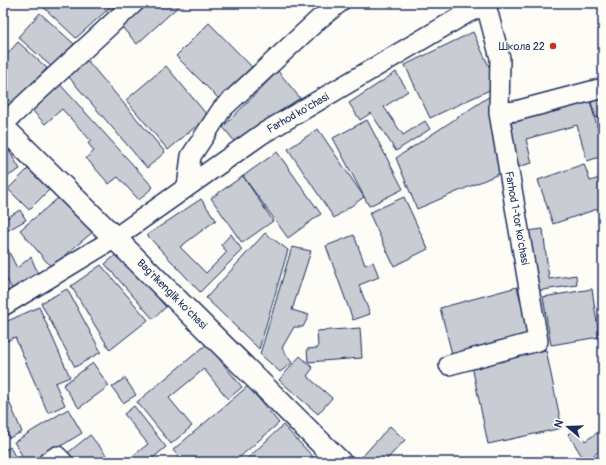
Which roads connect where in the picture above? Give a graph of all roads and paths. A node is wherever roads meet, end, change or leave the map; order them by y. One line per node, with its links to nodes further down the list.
1 (134, 3): 6 (street)
2 (339, 3): 8 (street)
3 (488, 4): 5 (street, Farhod 1-tor ko'chasi); 8 (street, Farhod ko'chasi)
4 (603, 88): 5 (street)
5 (499, 113): 11 (street, Farhod 1-tor ko'chasi)
6 (3, 124)
7 (3, 127): 9 (main road, Bag'rikenglik ko'chasi)
8 (187, 187): 9 (street, Farhod ko'chasi)
9 (115, 238): 10 (street, Farhod ko'chasi); 14 (main road, Bag'rikenglik ko'chasi)
10 (3, 306)
11 (449, 365)
12 (48, 462): 13 (street)
13 (63, 462)
14 (339, 462)

